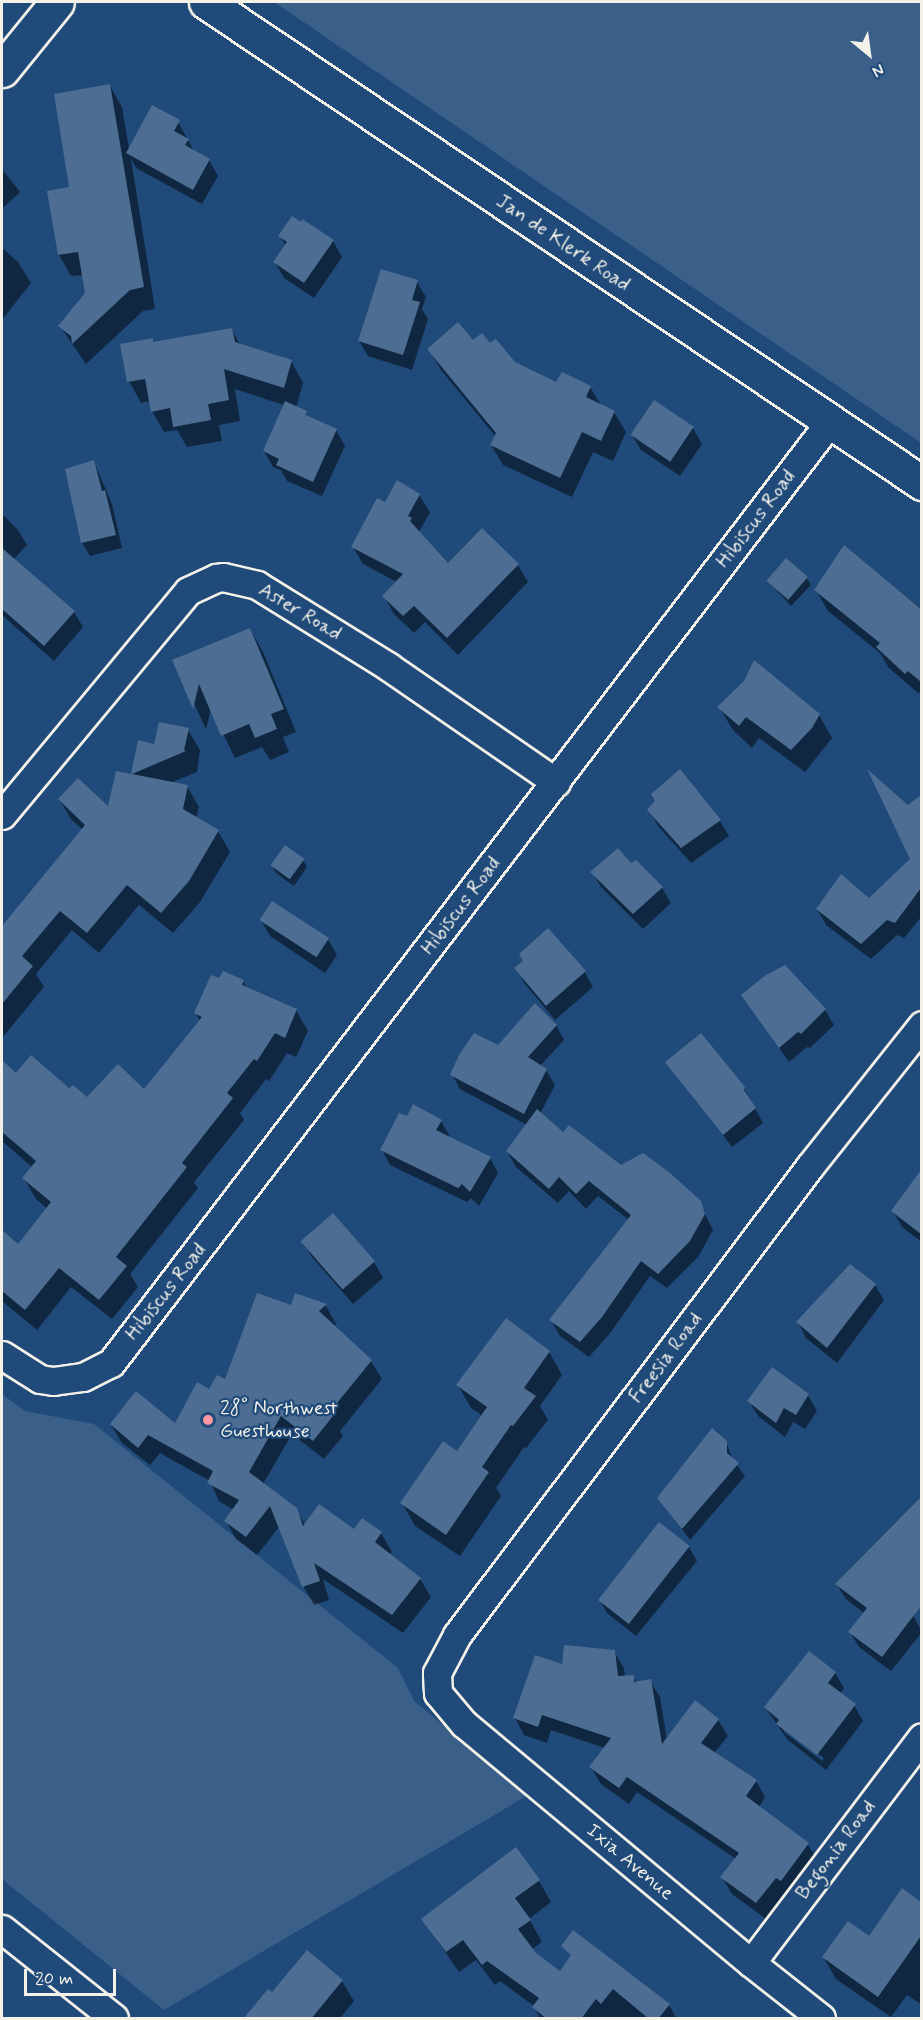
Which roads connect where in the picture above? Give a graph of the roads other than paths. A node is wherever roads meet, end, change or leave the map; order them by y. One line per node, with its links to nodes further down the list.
1 (57, 2): 3 (street)
2 (206, 2): 4 (street, Jan de Klerk Road)
3 (2, 70)
4 (829, 423): 5 (street, Jan de Klerk Road); 6 (street, Hibiscus Road)
5 (921, 483)
6 (556, 782): 7 (street, Aster Road); 9 (street, Hibiscus Road)
7 (2, 815)
8 (921, 1025): 10 (street, Freesia Road)
9 (2, 1354)
10 (443, 1701): 13 (street, Ixia Avenue)
11 (921, 1737): 13 (street, Begonia Road)
12 (2, 1929): 14 (street)
13 (751, 1963): 15 (street, Ixia Avenue)
14 (114, 2019)
15 (821, 2019)

